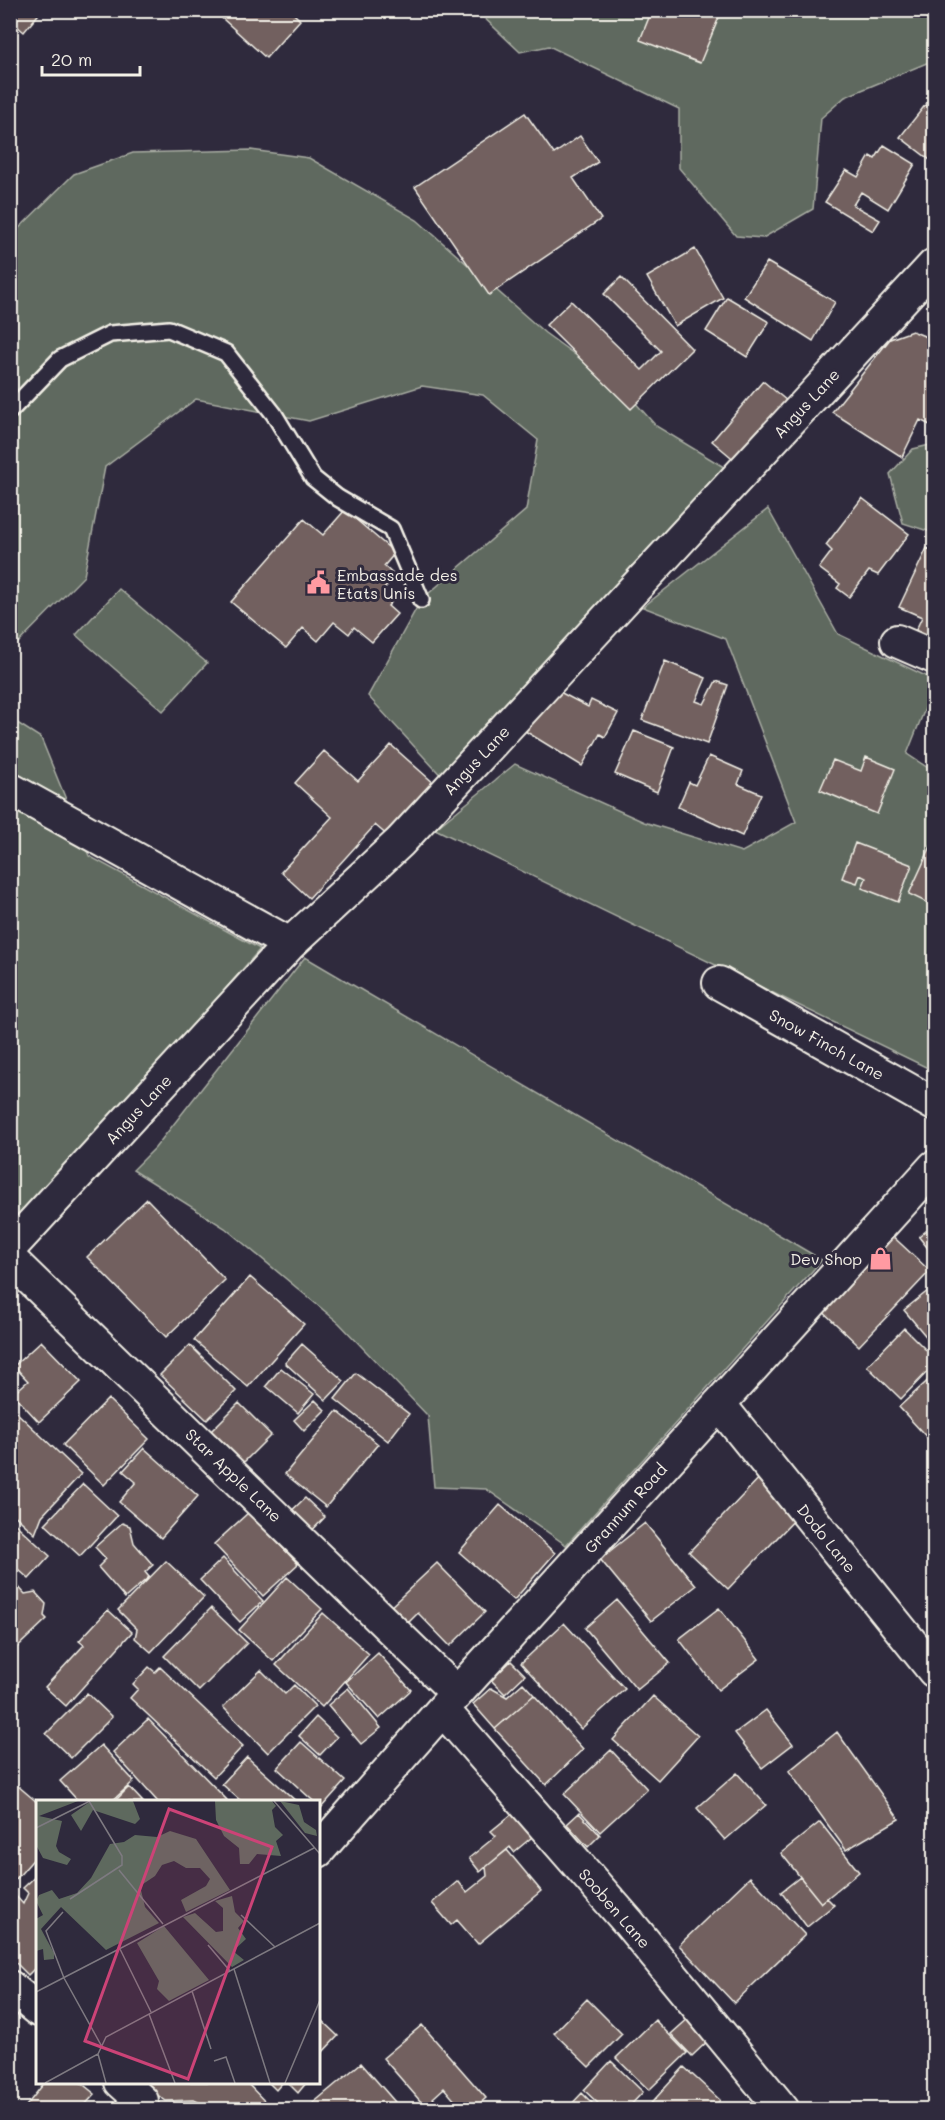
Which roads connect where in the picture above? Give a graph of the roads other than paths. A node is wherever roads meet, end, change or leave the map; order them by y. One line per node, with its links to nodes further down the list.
1 (934, 265): 7 (street, Angus Lane)
2 (10, 411): 3 (lane)
3 (422, 600)
4 (897, 641): 5 (street)
5 (934, 657)
6 (10, 789): 7 (street)
7 (290, 944): 11 (street, Angus Lane)
8 (719, 983): 9 (street, Snow Finch Lane)
9 (934, 1104)
10 (934, 1167): 13 (street, Grannum Road)
11 (10, 1248)
12 (10, 1259): 15 (street, Star Apple Lane)
13 (719, 1404): 14 (street, Dodo Lane); 15 (street, Grannum Road)
14 (934, 1671)
15 (451, 1702): 16 (street, Grannum Road); 19 (street, Sooben Lane)
16 (320, 1849)
17 (10, 1987): 18 (street)
18 (36, 2008)
19 (783, 2109)

